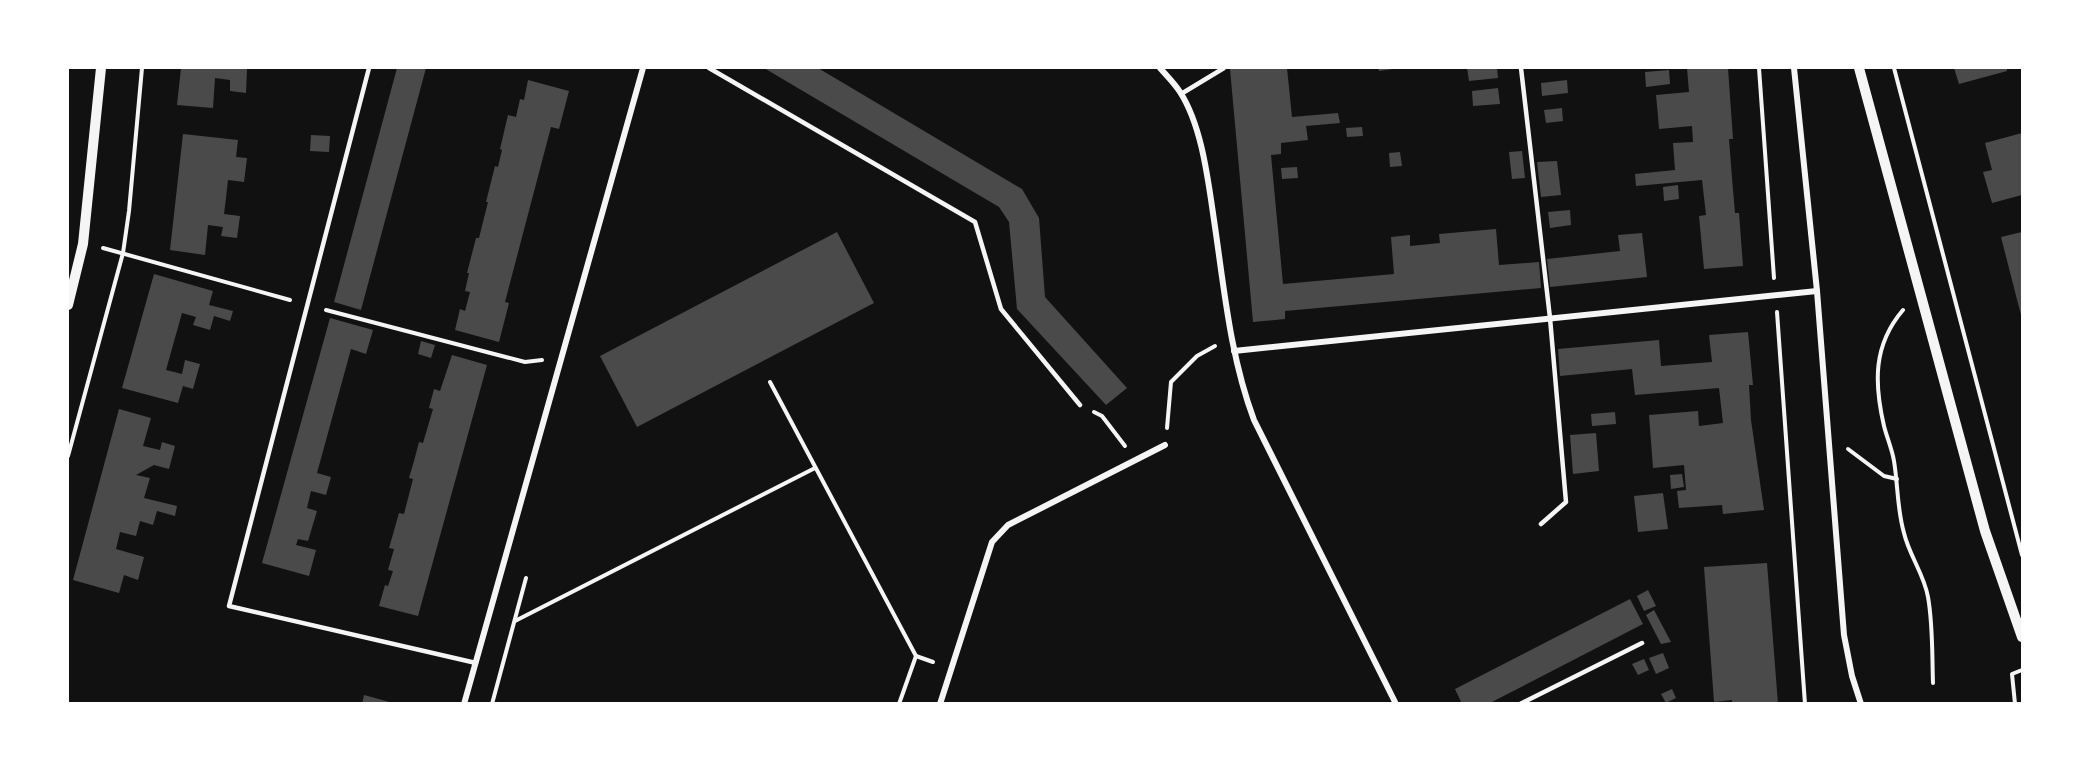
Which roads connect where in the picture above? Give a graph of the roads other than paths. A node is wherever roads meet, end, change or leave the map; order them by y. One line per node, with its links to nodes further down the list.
1 (101, 68): 12 (street)
2 (369, 68): 20 (lane)
3 (643, 68): 20 (street)
4 (709, 68): 15 (lane)
5 (1160, 68): 10 (street)
6 (1224, 68): 10 (lane)
7 (1521, 68): 13 (lane)
8 (1794, 68): 11 (street)
9 (1859, 68): 18 (street)
10 (1181, 94): 14 (street)
11 (1817, 291): 13 (street); 25 (street)
12 (68, 305)
13 (1550, 318): 14 (street); 17 (lane)
14 (1234, 351): 23 (street)
15 (1080, 405)
16 (1165, 445): 22 (street)
17 (1541, 524)
18 (2022, 637)
19 (1642, 643): 24 (lane)
20 (476, 663): 21 (street)
21 (464, 704)
22 (940, 704)
23 (1396, 704)
24 (1520, 704)
25 (1861, 704)

